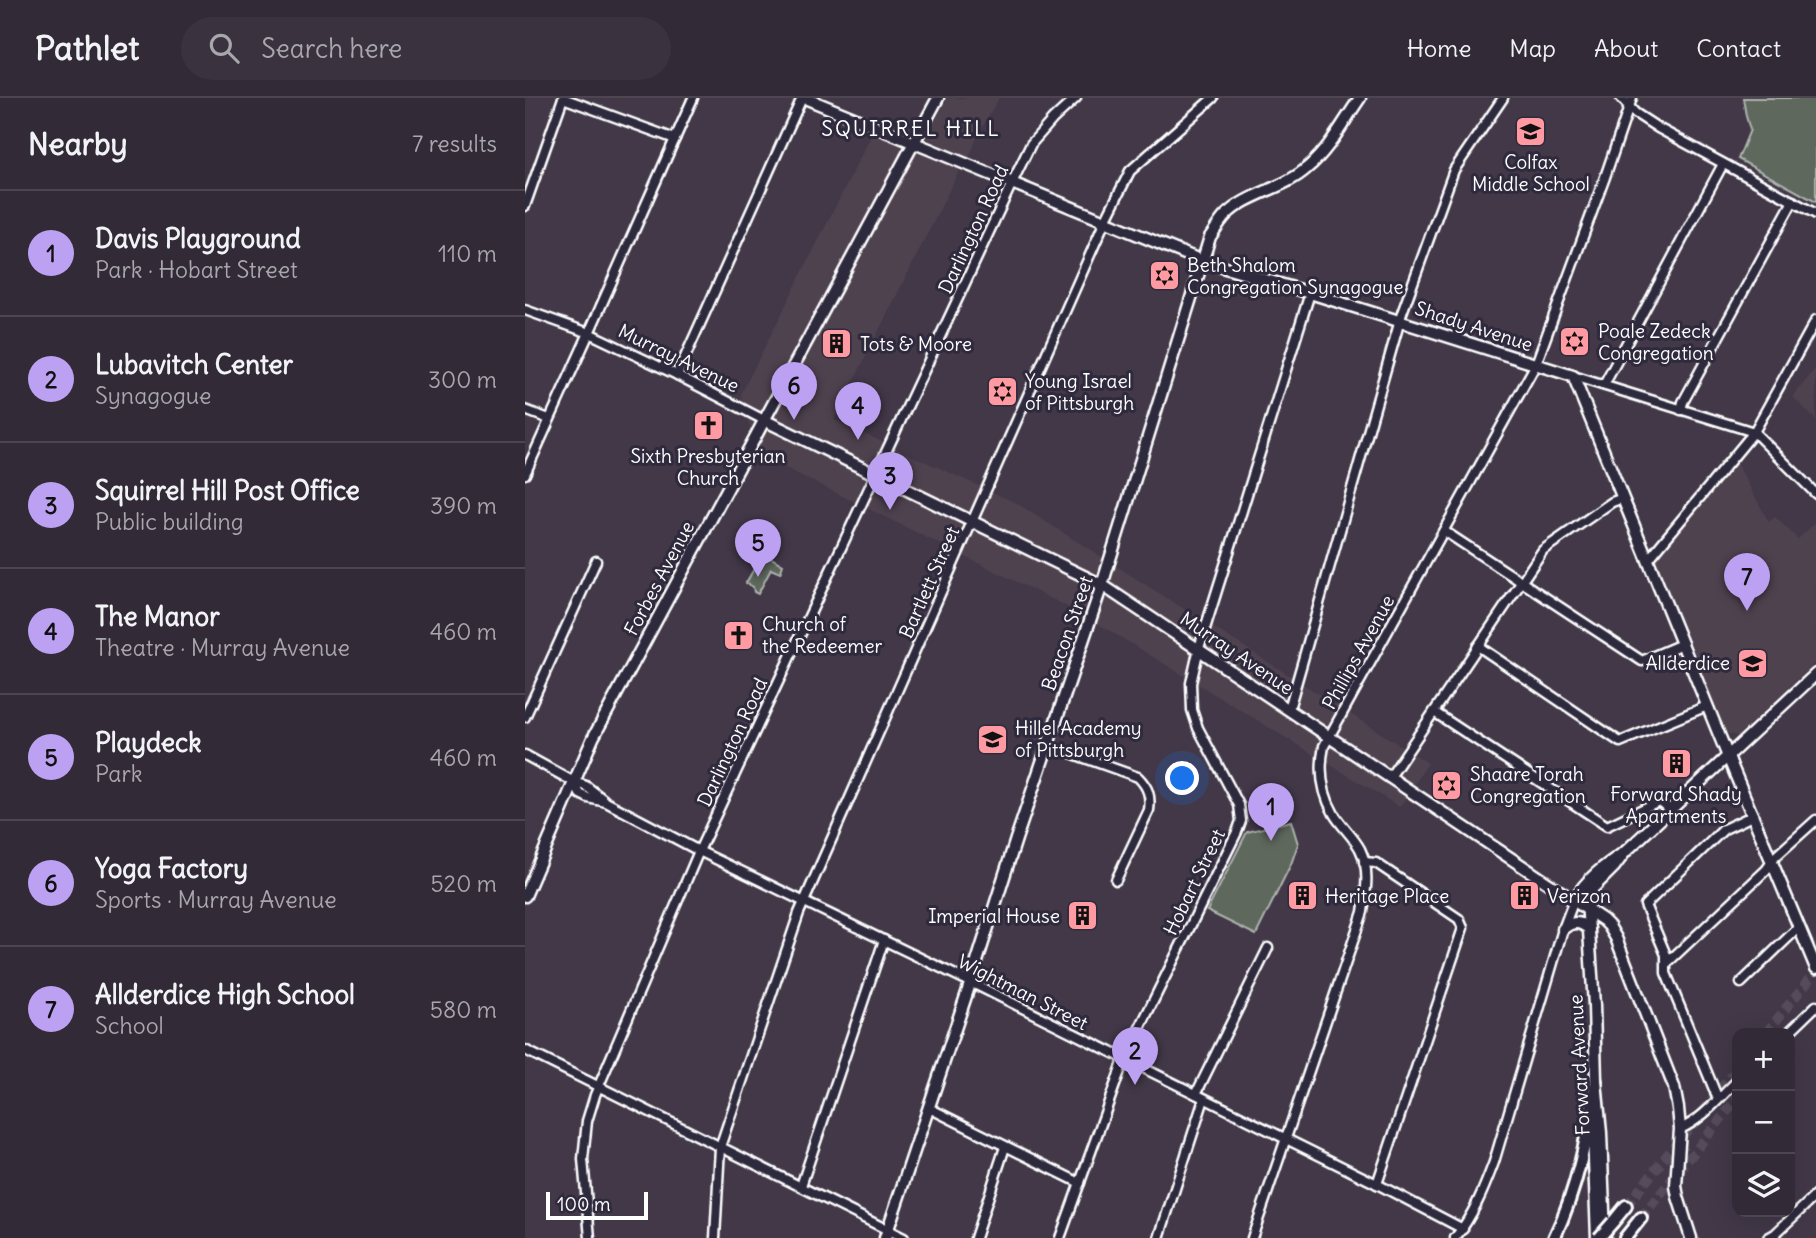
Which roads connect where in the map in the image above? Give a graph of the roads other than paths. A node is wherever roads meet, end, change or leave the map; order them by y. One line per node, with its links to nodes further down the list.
1 (563, 98): 11 (street); 16 (street)
2 (693, 98): 11 (street)
3 (803, 98): 12 (main road, Shady Avenue); 26 (street)
4 (938, 98): 12 (main road, Forbes Avenue)
5 (1076, 98): 14 (street, Darlington Road)
6 (1213, 98): 18 (street, Bartlett Street)
7 (1359, 98): 19 (main road, Beacon Street)
8 (1503, 98): 23 (street)
9 (1621, 98): 10 (street)
10 (1631, 103): 13 (street); 25 (street, Phillips Avenue)
11 (675, 139): 24 (street)
12 (914, 144): 14 (main road, Shady Avenue); 32 (main road, Forbes Avenue)
13 (1723, 164): 15 (street); 28 (street)
14 (1012, 183): 18 (main road, Shady Avenue); 34 (street, Darlington Road)
15 (1793, 201): 17 (street); 29 (street)
16 (525, 206)
17 (1816, 214)
18 (1105, 221): 19 (main road, Shady Avenue); 38 (street, Bartlett Street)
19 (1202, 261): 20 (main road, Shady Avenue); 43 (main road, Beacon Street)
20 (1310, 293): 23 (main road, Shady Avenue); 46 (street, Hobart Street)
21 (525, 310): 24 (street, Murray Avenue)
22 (1816, 320): 33 (street)
23 (1399, 321): 25 (main road, Shady Avenue); 49 (street)
24 (589, 333): 26 (street, Murray Avenue); 31 (street)
25 (1536, 364): 27 (main road, Shady Avenue); 39 (street, Phillips Avenue)
26 (677, 375): 32 (street, Murray Avenue)
27 (1573, 376): 28 (street); 37 (main road)
28 (1604, 385): 29 (street)
29 (1681, 410): 33 (street)
30 (525, 411): 31 (street)
31 (549, 419): 35 (street)
32 (764, 420): 34 (main road, Murray Avenue); 57 (main road, Forbes Avenue)
33 (1754, 432): 36 (street); 40 (street)
34 (875, 473): 38 (main road, Murray Avenue); 61 (street, Darlington Road)
35 (525, 474)
36 (1816, 494)
37 (1623, 498): 40 (main road); 42 (street)
38 (973, 520): 43 (main road, Murray Avenue); 67 (street, Bartlett Street)
39 (1444, 531): 42 (street); 52 (street, Phillips Avenue)
40 (1648, 560): 44 (main road)
41 (596, 561): 51 (street)
42 (1521, 582): 44 (street); 45 (street)
43 (1102, 585): 46 (main road, Murray Avenue); 53 (main road, Beacon Street)
44 (1682, 644): 48 (main road)
45 (1478, 646): 48 (street); 50 (street)
46 (1199, 648): 49 (main road, Murray Avenue); 82 (street, Hobart Street)
47 (1816, 674): 55 (main road)
48 (1707, 706): 55 (main road)
49 (1289, 709): 52 (main road, Murray Avenue)
50 (1434, 712): 56 (street); 58 (street)
51 (525, 717)
52 (1329, 737): 56 (main road, Murray Avenue); 62 (street, Phillips Avenue)
53 (1048, 745): 64 (street); 77 (main road, Beacon Street)
54 (525, 755): 57 (street, Wightman Street)
55 (1728, 757): 58 (main road); 59 (main road)
56 (1390, 777): 65 (main road, Murray Avenue)
57 (574, 782): 61 (street, Wightman Street); 66 (main road, Forbes Avenue)
58 (1671, 810): 65 (main road)
59 (1752, 816): 63 (main road); 75 (street)
60 (1816, 820): 63 (street)
61 (699, 851): 67 (street, Wightman Street); 85 (street, Darlington Road)
62 (1364, 862): 91 (street, Phillips Avenue); 95 (street)
63 (1772, 862): 69 (main road); 75 (street)
64 (1116, 880)
65 (1581, 894): 68 (main road, Murray Avenue); 68 (main road, Forward Avenue); 70 (street)
66 (525, 896)
67 (804, 902): 72 (street, Wightman Street); 92 (street, Bartlett Street)
68 (1587, 908): 71 (main road, Forward Avenue); 90 (main road, Murray Avenue)
69 (1799, 927): 74 (main road); 78 (street)
70 (1563, 929): 71 (main road); 100 (street)
71 (1589, 929): 83 (main road, Forward Avenue)
72 (884, 940): 77 (street, Wightman Street); 96 (street)
73 (1268, 948): 86 (street)
74 (1813, 956): 76 (main road)
75 (1667, 963): 88 (street)
76 (1816, 968)
77 (970, 982): 82 (street, Wightman Street); 89 (main road, Beacon Street)
78 (1741, 983)
79 (1816, 1006): 80 (street)
80 (1793, 1028)
81 (525, 1050): 85 (street)
82 (1123, 1060): 86 (street, Wightman Street); 94 (street, Hobart Street)
83 (1596, 1081): 110 (highway); 111 (main road); 112 (main road, Forward Avenue)
84 (1732, 1086): 88 (street)
85 (599, 1087): 92 (street); 102 (street, Darlington Road)
86 (1196, 1094): 87 (street, Wightman Street)
87 (1204, 1099): 91 (street, Wightman Street); 107 (street)
88 (1718, 1099): 90 (street)
89 (929, 1108): 93 (street); 101 (main road, Beacon Street)
90 (1680, 1129): 114 (main road, Murray Avenue)
91 (1285, 1139): 95 (street, Wightman Street); 108 (street, Phillips Avenue)
92 (720, 1147): 96 (street); 103 (street, Bartlett Street)
93 (1005, 1147): 94 (street); 105 (street)
94 (1080, 1183): 106 (street, Hobart Street)
95 (1377, 1184): 100 (street, Wightman Street)
96 (801, 1186): 101 (street)
97 (1816, 1195): 115 (street)
98 (1626, 1206): 111 (highway, bridge)
99 (1641, 1218): 113 (highway)
100 (1462, 1229): 109 (street)
101 (887, 1234): 104 (street)
102 (590, 1238)
103 (715, 1238)
104 (904, 1238)
105 (975, 1238)
106 (1060, 1238)
107 (1159, 1238)
108 (1252, 1238)
109 (1455, 1238)
110 (1554, 1238)
111 (1598, 1238)
112 (1605, 1238)
113 (1625, 1238)
114 (1691, 1238)
115 (1768, 1238)

